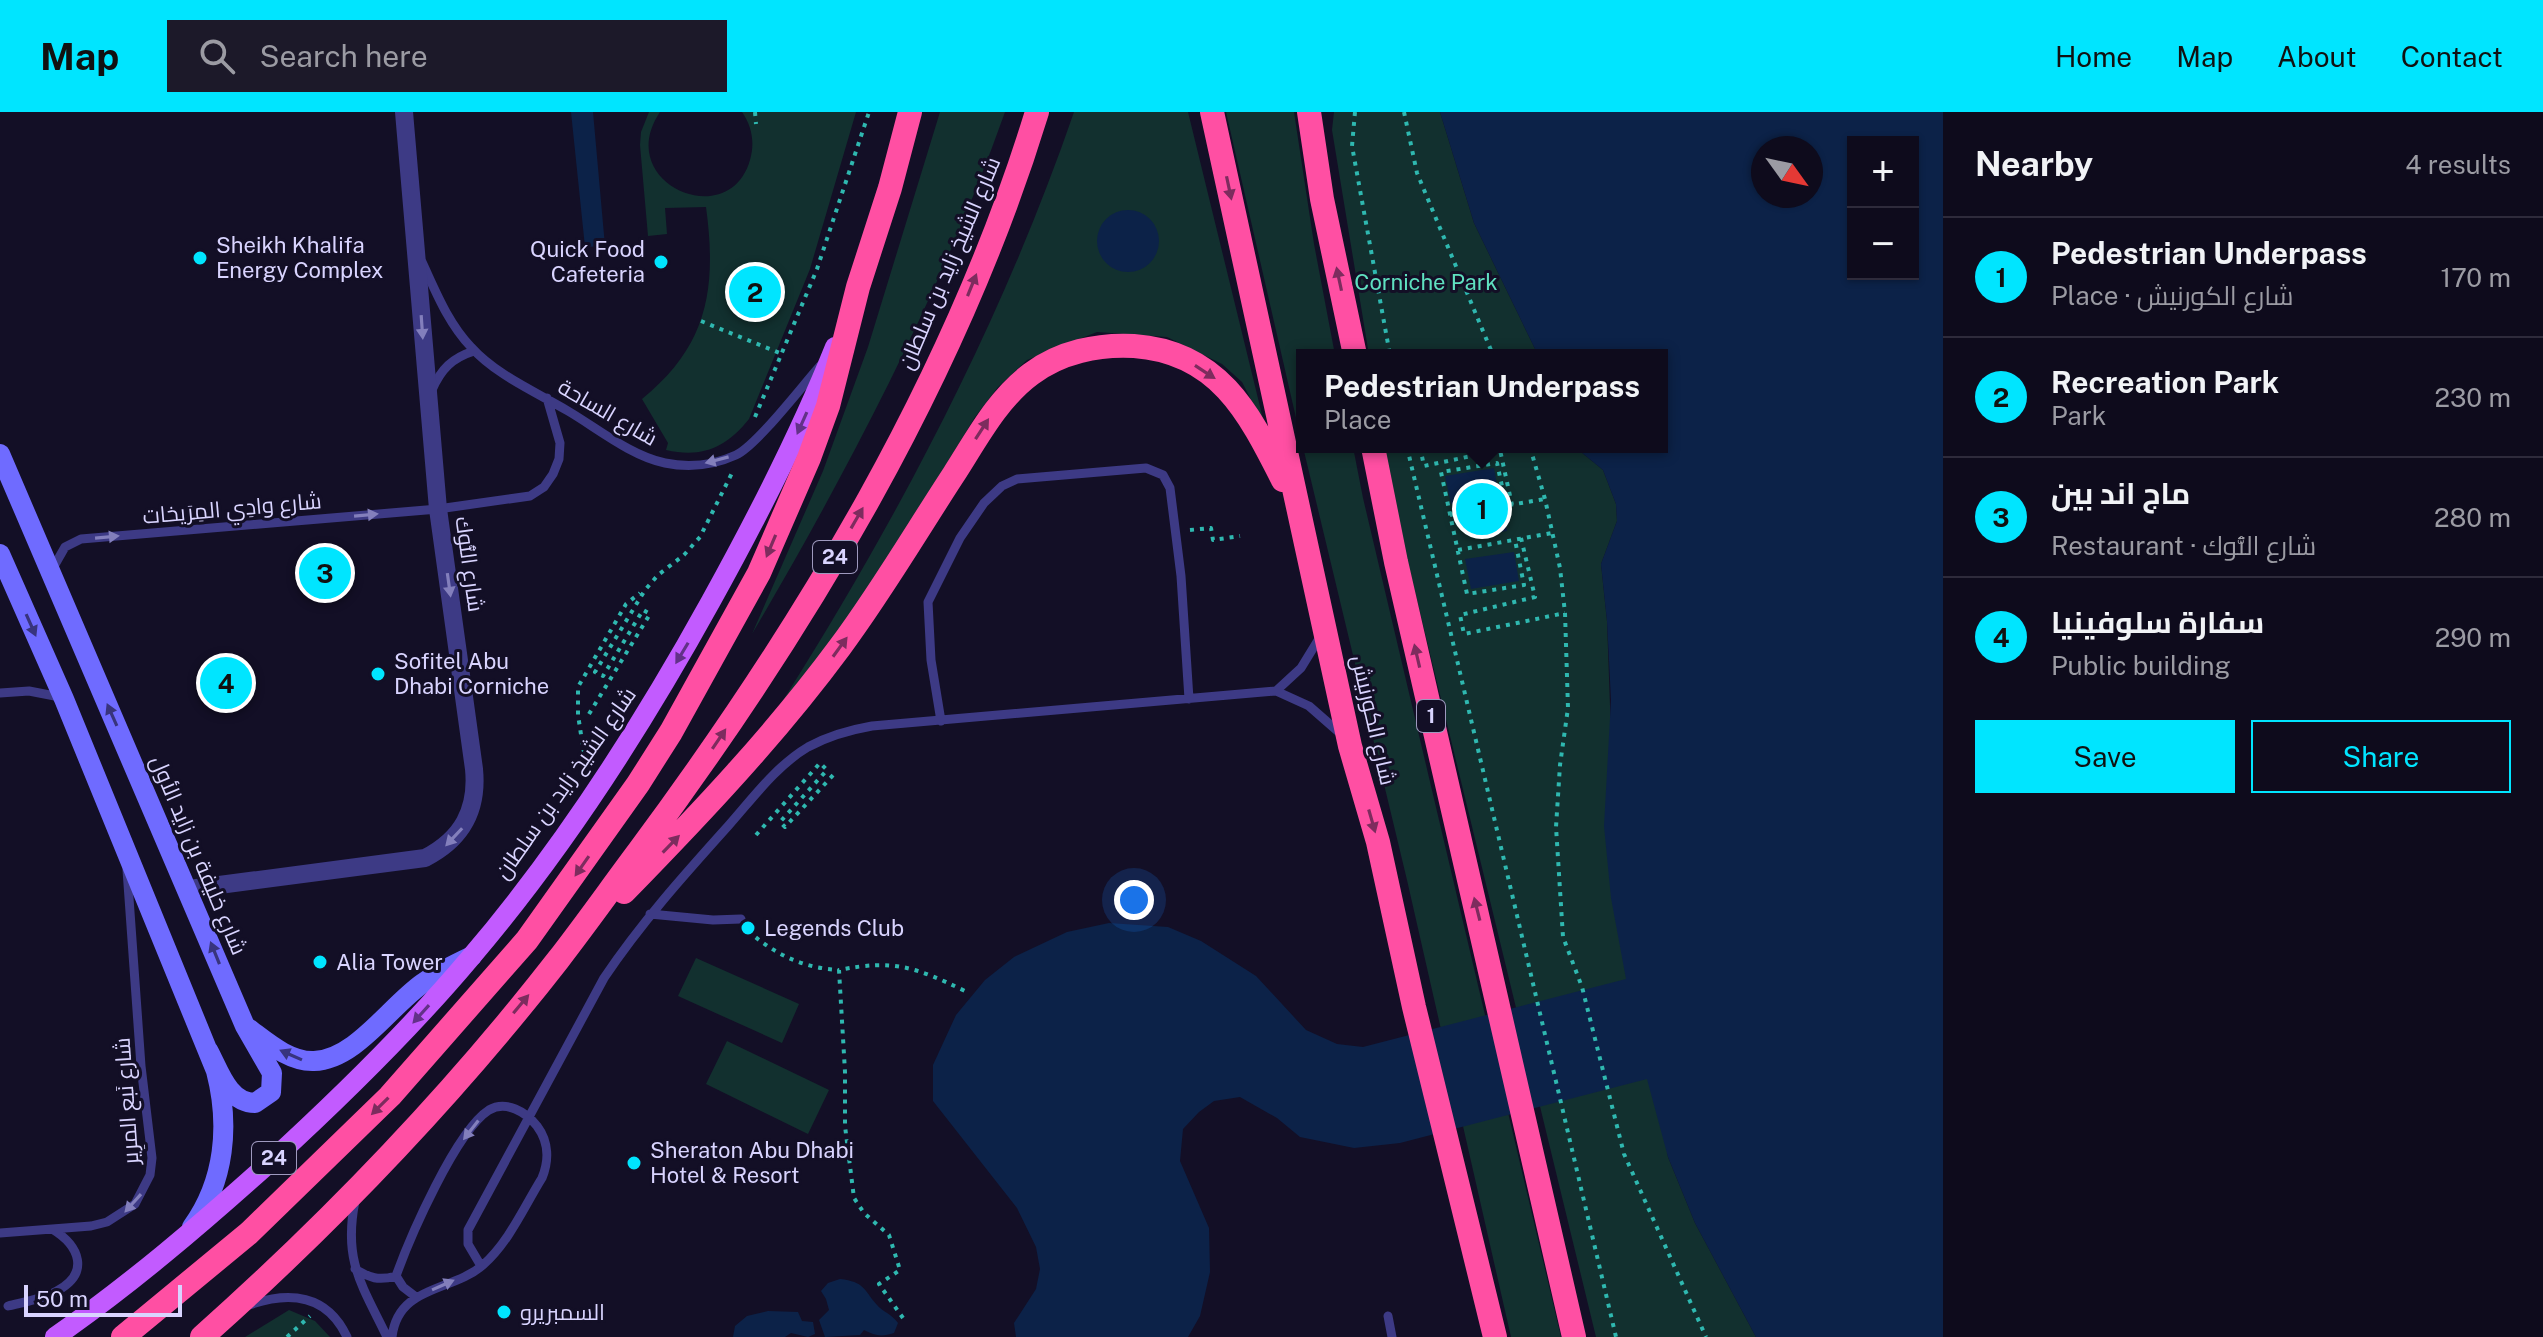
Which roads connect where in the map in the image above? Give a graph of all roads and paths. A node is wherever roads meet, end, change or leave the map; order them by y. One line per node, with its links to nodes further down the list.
1 (404, 112): 13 (street, شارع التُّوك)
2 (755, 112): 11 (path)
3 (869, 112): 21 (path)
4 (910, 112): 14 (highway, شارع الشيخ زايد بن سلطان / 24)
5 (1037, 112): 62 (highway, شارع الشيخ زايد بن سلطان / 24, one-way to 5)
6 (1212, 112): 35 (highway, شارع الكورنيش, one-way to 35)
7 (1309, 112): 12 (highway)
8 (1322, 112): 12 (lane)
9 (1355, 112): 17 (path)
10 (1404, 112): 18 (path)
11 (756, 124)
12 (1314, 149): 16 (highway, one-way to 12)
13 (416, 249): 19 (lane, شارع الساحة); 23 (street, شارع التُّوك, one-way to 23)
14 (858, 287): 20 (main road, شارع الشيخ زايد بن سلطان / 24); 82 (highway, one-way to 82)
15 (701, 321): 21 (path)
16 (1354, 349)
17 (1389, 349)
18 (1490, 349)
19 (474, 351): 22 (lane, شارع الساحة); 23 (lane)
20 (833, 351): 24 (lane, شارع الساحة); 61 (main road, شارع الشيخ زايد بن سلطان / 24, one-way to 61)
21 (782, 354): 24 (path)
22 (547, 398): 24 (lane, شارع الساحة, one-way to 22); 34 (lane)
23 (428, 406): 34 (street, شارع التُّوك)
24 (740, 453): 44 (path)
25 (1374, 453): 89 (highway, 1, one-way to 25)
26 (1408, 453): 90 (path)
27 (1421, 453): 28 (path)
28 (1486, 453)
29 (1500, 453): 33 (path)
30 (1532, 453): 32 (path)
31 (0, 454): 43 (main road, شارع خليفة بن زايد الأول)
32 (1545, 499): 33 (path); 38 (path)
33 (1509, 505): 36 (path); 36 (path)
34 (438, 509): 43 (lane, شارع وادِي المِرَيخات, one-way to 34); 58 (street, شارع التُّوك, one-way to 58)
35 (1299, 511): 46 (highway, شارع الكورنيش); 62 (highway, one-way to 35)
36 (1450, 515): 41 (path)
37 (1177, 532): 39 (path); 50 (lane); 52 (lane)
38 (1552, 533): 40 (path); 45 (path)
39 (1240, 536)
40 (1518, 539): 41 (path); 41 (path); 45 (path)
41 (1458, 550)
42 (0, 554): 49 (main road, one-way to 49)
43 (52, 577): 58 (main road, شارع خليفة بن زايد الأول, one-way to 43)
44 (645, 590): 51 (path); 54 (path)
45 (1565, 613): 91 (path)
46 (1325, 622): 47 (lane); 53 (highway, شارع الكورنيش)
47 (1276, 691): 50 (lane); 53 (lane)
48 (0, 693): 49 (lane)
49 (64, 699): 57 (main road)
50 (1189, 699): 52 (lane)
51 (589, 714)
52 (941, 721): 59 (lane)
53 (1350, 746): 88 (highway, شارع الكورنيش, one-way to 88)
54 (584, 754)
55 (836, 772): 56 (path)
56 (756, 835)
57 (126, 851): 66 (main road); 69 (lane, شارع نَبع المرِير, one-way to 69)
58 (189, 889): 65 (main road, شارع خليفة بن زايد الأول, one-way to 58)
59 (650, 914): 60 (lane); 67 (lane)
60 (741, 919): 63 (path)
61 (472, 956): 65 (main road, one-way to 65); 71 (main road, شارع الشيخ زايد بن سلطان / 24, one-way to 71)
62 (558, 960): 68 (highway, شارع الشيخ زايد بن سلطان / 24, one-way to 62)
63 (839, 970): 64 (path); 80 (path)
64 (965, 991)
65 (245, 1026): 66 (main road, شارع خليفة بن زايد الأول)
66 (208, 1050): 71 (main road)
67 (530, 1118): 72 (lane); 72 (lane); 74 (lane, one-way to 74)
68 (358, 1188): 73 (lane); 78 (highway, شارع الشيخ زايد بن سلطان / 24)
69 (52, 1229): 70 (lane, شارع نَبع المرِير); 77 (lane)
70 (0, 1233)
71 (182, 1241): 81 (main road, شارع الشيخ زايد بن سلطان / 24)
72 (481, 1266): 75 (lane, one-way to 72)
73 (355, 1269): 74 (lane); 86 (lane)
74 (396, 1276): 75 (lane)
75 (416, 1297): 86 (lane)
76 (318, 1304): 78 (lane); 84 (path); 85 (lane)
77 (8, 1306)
78 (232, 1311): 83 (highway, شارع الشيخ زايد بن سلطان / 24)
79 (1388, 1316): 87 (lane)
80 (903, 1318)
81 (55, 1337)
82 (123, 1337)
83 (202, 1337)
84 (287, 1337)
85 (347, 1337)
86 (390, 1337)
87 (1392, 1337)
88 (1495, 1337)
89 (1574, 1337)
90 (1616, 1337)
91 (1706, 1337)

